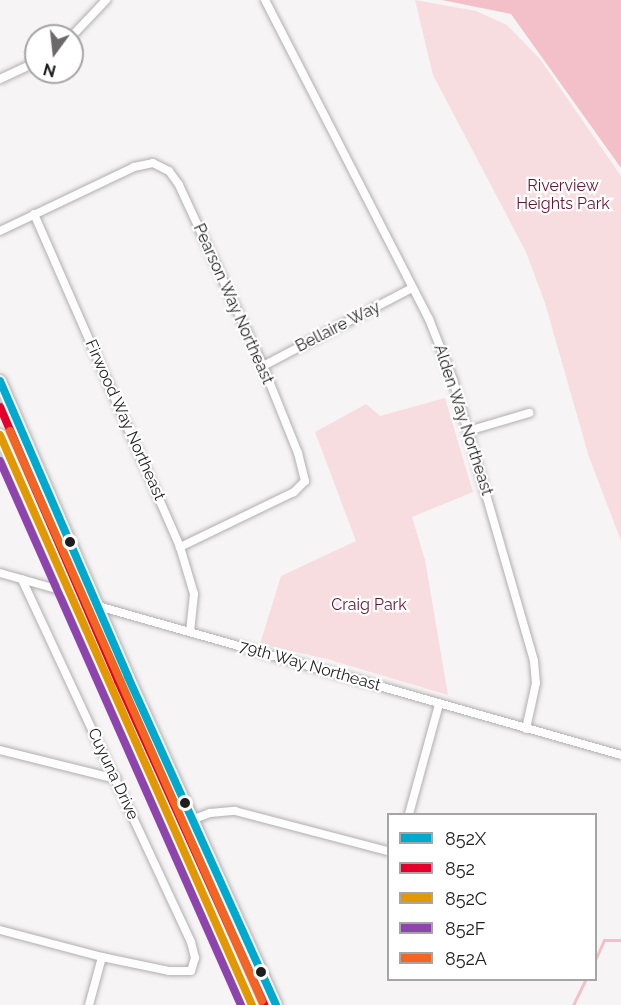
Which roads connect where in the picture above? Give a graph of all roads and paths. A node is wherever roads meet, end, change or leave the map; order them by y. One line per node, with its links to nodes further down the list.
1 (106, 0): 3 (street)
2 (266, 0): 8 (street, Alden Way Northeast)
3 (83, 24)
4 (24, 68): 5 (street)
5 (0, 79)
6 (34, 214): 7 (street, Pearson Way Northeast); 9 (street, Pearson Way Northeast); 14 (street, Firwood Way Northeast)
7 (0, 231)
8 (412, 288): 9 (street, Bellaire Way); 12 (street, Alden Way Northeast)
9 (263, 366): 14 (street, Pearson Way Northeast)
10 (0, 381): 18 (main road)
11 (529, 413): 12 (street)
12 (468, 431): 21 (street, Alden Way Northeast)
13 (0, 435): 17 (main road)
14 (180, 547): 19 (street, Firwood Way Northeast)
15 (0, 573): 16 (street, 79th Way Northeast)
16 (21, 579): 17 (street, 79th Way Northeast); 24 (street, Cuyuna Drive)
17 (70, 593): 18 (street, 79th Way Northeast); 31 (main road)
18 (98, 606): 19 (street, 79th Way Northeast); 26 (main road)
19 (190, 630): 20 (street, 79th Way Northeast)
20 (439, 704): 21 (street, 79th Way Northeast); 25 (street)
21 (526, 729): 23 (street, 79th Way Northeast)
22 (0, 750): 24 (street)
23 (621, 755)
24 (116, 779): 29 (street, Cuyuna Drive)
25 (410, 813)
26 (194, 819): 27 (street); 32 (main road)
27 (387, 851)
28 (0, 930): 29 (street)
29 (102, 957): 30 (street)
30 (89, 1005)
31 (252, 1005)
32 (276, 1005)

